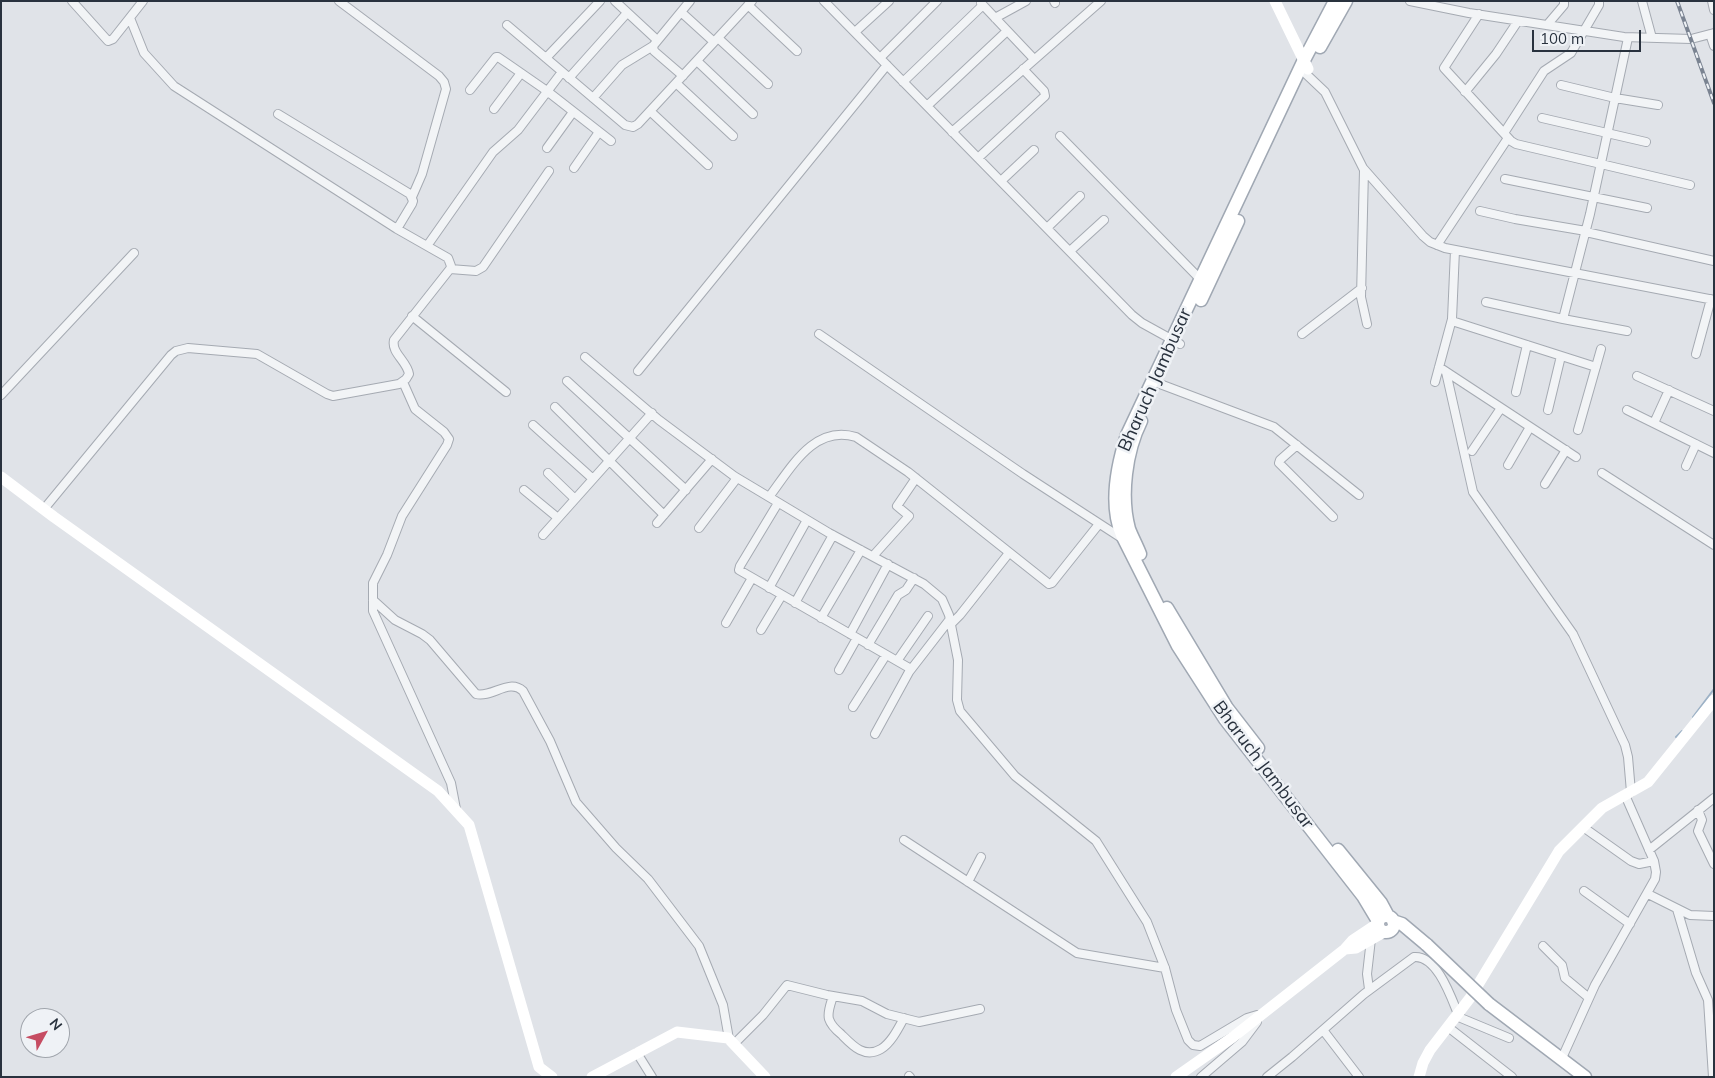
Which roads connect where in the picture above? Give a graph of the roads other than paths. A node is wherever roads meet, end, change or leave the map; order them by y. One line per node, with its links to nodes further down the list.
1 (72, 1): 26 (street)
2 (143, 1): 26 (street)
3 (339, 1): 90 (street)
4 (600, 1): 41 (street)
5 (615, 1): 24 (street)
6 (677, 1): 22 (street)
7 (889, 1): 33 (street)
8 (938, 1): 42 (street)
9 (1026, 1): 27 (street)
10 (1101, 1): 43 (street)
11 (1275, 1): 46 (main road)
12 (1334, 1): 46 (main road, Bharuch Jambusar)
13 (1346, 1): 46 (main road, Bharuch Jambusar)
14 (1410, 1): 25 (street)
15 (1564, 1): 30 (street)
16 (1599, 1): 32 (street)
17 (1642, 1): 36 (street)
18 (1712, 1): 23 (street)
19 (750, 3): 37 (street); 40 (street)
20 (830, 3): 33 (street)
21 (982, 3): 27 (street); 52 (street)
22 (685, 7): 37 (street); 38 (street)
23 (1714, 10)
24 (627, 13): 38 (street); 51 (street)
25 (1479, 14): 28 (street); 58 (street)
26 (130, 18): 96 (street)
27 (995, 18): 31 (street)
28 (1518, 20): 30 (street); 58 (street)
29 (507, 25): 41 (street)
30 (1547, 25): 32 (street)
31 (1007, 31): 43 (street); 62 (street)
32 (1584, 31): 35 (street); 74 (street)
33 (854, 32): 42 (street)
34 (1712, 33): 36 (street); 39 (street)
35 (1628, 38): 36 (street); 60 (street)
36 (1652, 38)
37 (716, 40): 44 (street); 54 (street)
38 (655, 43): 50 (street); 59 (street)
39 (1714, 46)
40 (797, 51)
41 (546, 58): 48 (street)
42 (880, 58): 45 (street)
43 (1034, 59): 47 (street)
44 (696, 61): 50 (street); 67 (street)
45 (887, 66): 52 (street); 125 (street)
46 (1306, 68): 83 (street); 86 (main road, Bharuch Jambusar)
47 (1023, 69): 70 (street); 79 (street)
48 (562, 72): 51 (street); 57 (street)
49 (521, 73): 56 (street); 57 (street); 63 (street)
50 (683, 76): 53 (street)
51 (570, 78): 59 (street)
52 (903, 82): 62 (street)
53 (676, 83): 64 (street); 72 (street)
54 (768, 84)
55 (1561, 85): 60 (street)
56 (470, 90)
57 (547, 91): 65 (street); 99 (street)
58 (1465, 92): 74 (street)
59 (593, 98): 64 (street)
60 (1615, 98): 61 (street); 71 (street)
61 (1658, 104)
62 (927, 106): 70 (street)
63 (494, 109)
64 (650, 111): 81 (street)
65 (573, 112): 69 (street); 77 (street)
66 (278, 114): 90 (street)
67 (753, 114)
68 (1542, 118): 71 (street)
69 (599, 132): 75 (street); 82 (street)
70 (952, 132): 79 (street)
71 (1608, 132): 76 (street); 80 (street)
72 (733, 136)
73 (1060, 136): 106 (street)
74 (1506, 136): 80 (street); 98 (street)
75 (611, 141)
76 (1646, 142)
77 (547, 148)
78 (1034, 150): 87 (street)
79 (978, 158): 87 (street)
80 (1601, 163): 88 (street); 91 (street)
81 (708, 165)
82 (574, 168)
83 (1364, 170): 98 (street); 107 (street)
84 (549, 171): 104 (street)
85 (1505, 179): 91 (street)
86 (1252, 180): 106 (main road, Bharuch Jambusar); 117 (main road, Bharuch Jambusar)
87 (1001, 181): 95 (street)
88 (1690, 185)
89 (1080, 196): 95 (street)
90 (412, 197): 96 (street)
91 (1594, 198): 92 (street); 97 (street)
92 (1647, 208)
93 (1480, 211): 97 (street)
94 (1104, 220): 101 (street)
95 (1047, 228): 101 (street)
96 (398, 229): 99 (street)
97 (1586, 231): 103 (street); 105 (street)
98 (1437, 245): 100 (street)
99 (427, 246): 104 (street)
100 (1455, 250): 105 (street); 112 (street)
101 (1070, 251): 117 (street)
102 (134, 253): 134 (street)
103 (1714, 261)
104 (450, 269): 110 (street)
105 (1575, 273): 108 (street); 111 (street)
106 (1200, 280): 117 (main road, Bharuch Jambusar)
107 (1362, 288): 113 (street); 116 (street)
108 (1712, 300): 120 (street)
109 (1486, 302): 111 (street)
110 (412, 316): 128 (street); 132 (street)
111 (1563, 319): 114 (street)
112 (1452, 321): 118 (street); 124 (street)
113 (1367, 324)
114 (1627, 331)
115 (819, 334): 175 (street)
116 (1302, 334)
117 (1176, 342): 129 (main road, Bharuch Jambusar)
118 (1527, 345): 121 (street); 133 (street)
119 (1601, 349): 123 (street)
120 (1696, 354)
121 (1561, 356): 123 (street); 138 (street)
122 (585, 357): 140 (street)
123 (1596, 367): 144 (street)
124 (1442, 370): 130 (street); 136 (street); 206 (street)
125 (638, 371)
126 (1637, 376): 131 (street)
127 (566, 381): 145 (street)
128 (403, 382): 169 (street); 190 (street)
129 (1156, 382): 147 (street); 176 (main road, Bharuch Jambusar)
130 (1435, 382)
131 (1669, 390): 137 (street); 141 (street)
132 (506, 392)
133 (1516, 392)
134 (1, 395)
135 (554, 407): 153 (street)
136 (1501, 408): 143 (street); 149 (street)
137 (1713, 409)
138 (1548, 410)
139 (1628, 410): 141 (street)
140 (652, 413): 145 (street); 152 (street)
141 (1654, 423): 146 (street)
142 (533, 425): 161 (street)
143 (1530, 427): 148 (street); 154 (street)
144 (1578, 430)
145 (629, 438): 153 (street); 164 (street)
146 (1696, 444): 150 (street); 155 (street)
147 (1297, 445): 165 (street); 171 (street)
148 (1566, 450): 151 (street); 162 (street)
149 (1472, 451)
150 (1714, 453)
151 (1576, 457)
152 (712, 459): 159 (street); 164 (street)
153 (609, 460): 161 (street); 170 (street)
154 (1508, 466)
155 (1686, 466)
156 (548, 473): 167 (street)
157 (1602, 473): 181 (street)
158 (1, 477): 169 (main road)
159 (737, 478): 166 (street); 177 (street)
160 (916, 478): 166 (street); 183 (street); 184 (street)
161 (592, 479): 167 (street)
162 (1544, 484)
163 (524, 490): 172 (street)
164 (686, 490): 170 (street)
165 (1359, 495)
166 (769, 497): 168 (street)
167 (575, 499): 172 (street)
168 (778, 503): 173 (street); 186 (street)
169 (44, 509): 209 (main road)
170 (664, 515): 174 (street)
171 (1333, 517)
172 (558, 518): 178 (street)
173 (807, 520): 179 (street); 188 (street)
174 (657, 523)
175 (1099, 524): 180 (street); 183 (street)
176 (1123, 524): 180 (main road, Bharuch Jambusar); 221 (main road, Bharuch Jambusar)
177 (699, 528)
178 (543, 535)
179 (833, 535): 182 (street); 191 (street)
180 (1124, 540): 221 (main road, Bharuch Jambusar)
181 (1714, 544)
182 (861, 550): 184 (street); 193 (street)
183 (1009, 553): 194 (street)
184 (873, 556): 185 (street)
185 (888, 564): 187 (street); 197 (street)
186 (752, 578): 188 (street); 195 (street)
187 (914, 578): 194 (street); 198 (street)
188 (769, 588): 189 (street)
189 (782, 595): 191 (street); 196 (street)
190 (373, 600): 209 (street); 237 (street)
191 (795, 603): 193 (street)
192 (928, 616): 200 (street)
193 (821, 618): 197 (street)
194 (950, 621): 201 (street); 226 (street)
195 (726, 623)
196 (761, 630)
197 (853, 636): 198 (street); 202 (street)
198 (868, 644): 199 (street)
199 (886, 655): 200 (street); 204 (street)
200 (897, 661): 201 (street)
201 (911, 669): 205 (street)
202 (839, 670)
203 (1714, 700): 206 (main road)
204 (853, 706)
205 (875, 734)
206 (1628, 794): 210 (main road); 212 (street)
207 (1714, 798): 208 (street)
208 (1698, 810): 212 (street); 215 (street)
209 (456, 811): 242 (main road)
210 (1583, 827): 214 (street); 232 (main road)
211 (904, 840): 216 (street)
212 (1649, 850): 214 (street)
213 (981, 857): 216 (street)
214 (1654, 862): 218 (street)
215 (1714, 864)
216 (968, 882): 226 (street)
217 (1584, 891): 222 (street)
218 (1648, 894): 219 (street); 222 (street)
219 (1677, 909): 220 (street); 238 (street)
220 (1714, 916)
221 (1385, 924): 223 (main road); 225 (main road); 240 (main road, bridge)
222 (1630, 924): 229 (street)
223 (1371, 939): 225 (main road); 227 (street)
224 (1543, 946): 229 (street)
225 (1345, 950): 231 (main road)
226 (1162, 968): 231 (street)
227 (1370, 989): 232 (street); 235 (street)
228 (833, 996): 233 (street); 233 (street); 237 (street)
229 (1589, 998): 240 (street)
230 (980, 1009): 233 (street)
231 (1264, 1013): 246 (main road); 247 (street)
232 (1457, 1015): 234 (main road); 236 (street)
233 (904, 1018)
234 (1448, 1027): 241 (main road); 250 (street)
235 (1323, 1030): 248 (street); 249 (street)
236 (1509, 1038)
237 (732, 1042): 239 (main road); 245 (main road)
238 (1712, 1046): 252 (street)
239 (637, 1053): 243 (main road); 244 (street)
240 (1562, 1058): 251 (main road)
241 (1419, 1076)
242 (552, 1077)
243 (592, 1077)
244 (652, 1077)
245 (765, 1077)
246 (1176, 1077)
247 (1202, 1077)
248 (1267, 1077)
249 (1358, 1077)
250 (1512, 1077)
251 (1585, 1077)
252 (1713, 1077)

